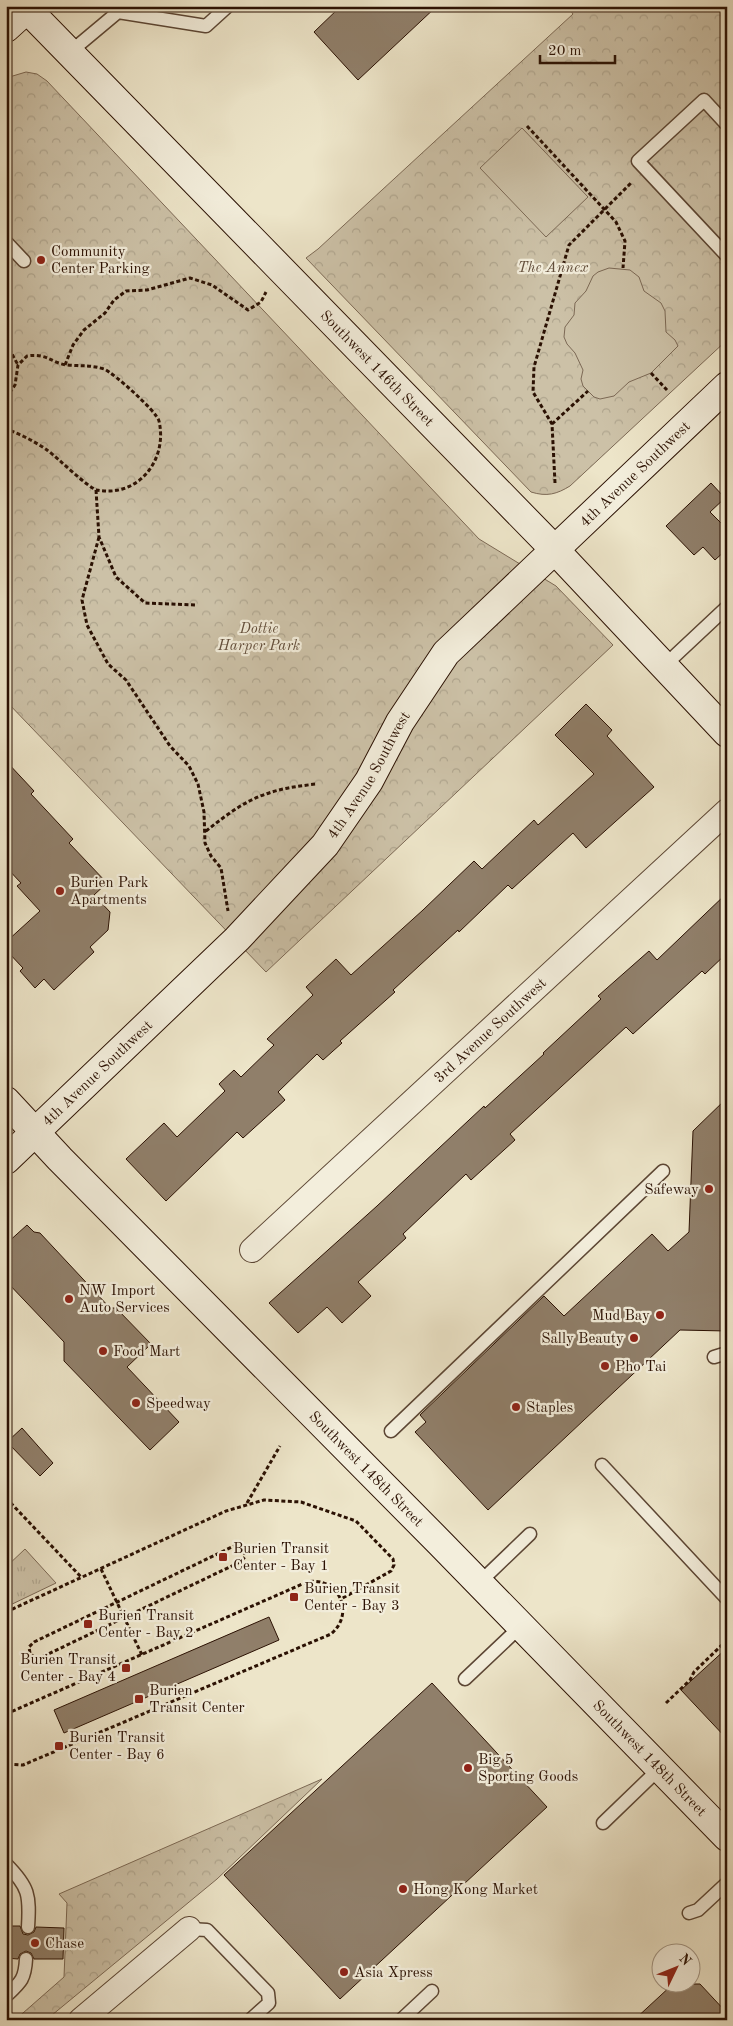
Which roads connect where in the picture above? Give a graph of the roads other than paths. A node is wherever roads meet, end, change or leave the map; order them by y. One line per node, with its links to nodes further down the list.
1 (228, 6): 4 (lane)
2 (25, 8): 3 (street); 4 (street, Southwest 146th Street)
3 (6, 28)
4 (69, 53): 10 (street, Southwest 146th Street)
5 (727, 125): 7 (lane)
6 (6, 242): 8 (lane)
7 (727, 256)
8 (24, 261)
9 (727, 386): 10 (street, 4th Avenue Southwest)
10 (554, 549): 12 (street, Southwest 146th Street); 16 (street, 4th Avenue Southwest)
11 (727, 607): 12 (lane)
12 (664, 666): 13 (street, Southwest 146th Street)
13 (727, 734)
14 (727, 811): 19 (street, 3rd Avenue Southwest)
15 (6, 1101): 16 (street, Southwest 148th Street)
16 (35, 1133): 17 (street, 4th Avenue Southwest); 25 (street, Southwest 148th Street)
17 (6, 1160)
18 (663, 1171): 22 (lane)
19 (252, 1250)
20 (727, 1353): 21 (lane)
21 (714, 1357)
22 (391, 1431)
23 (602, 1465): 26 (lane)
24 (530, 1534): 25 (lane)
25 (479, 1583): 27 (street, Southwest 148th Street)
26 (727, 1599)
27 (521, 1626): 28 (lane); 29 (street, Southwest 148th Street)
28 (465, 1679)
29 (660, 1768): 30 (lane); 31 (street, Southwest 148th Street)
30 (603, 1823)
31 (727, 1837)
32 (6, 1864): 35 (lane)
33 (727, 1883): 34 (lane)
34 (689, 1913)
35 (28, 1927)
36 (188, 1929): 40 (street); 41 (lane)
37 (26, 1959): 39 (lane)
38 (432, 1991): 42 (lane)
39 (6, 1996)
40 (80, 2020)
41 (250, 2020)
42 (401, 2020)

